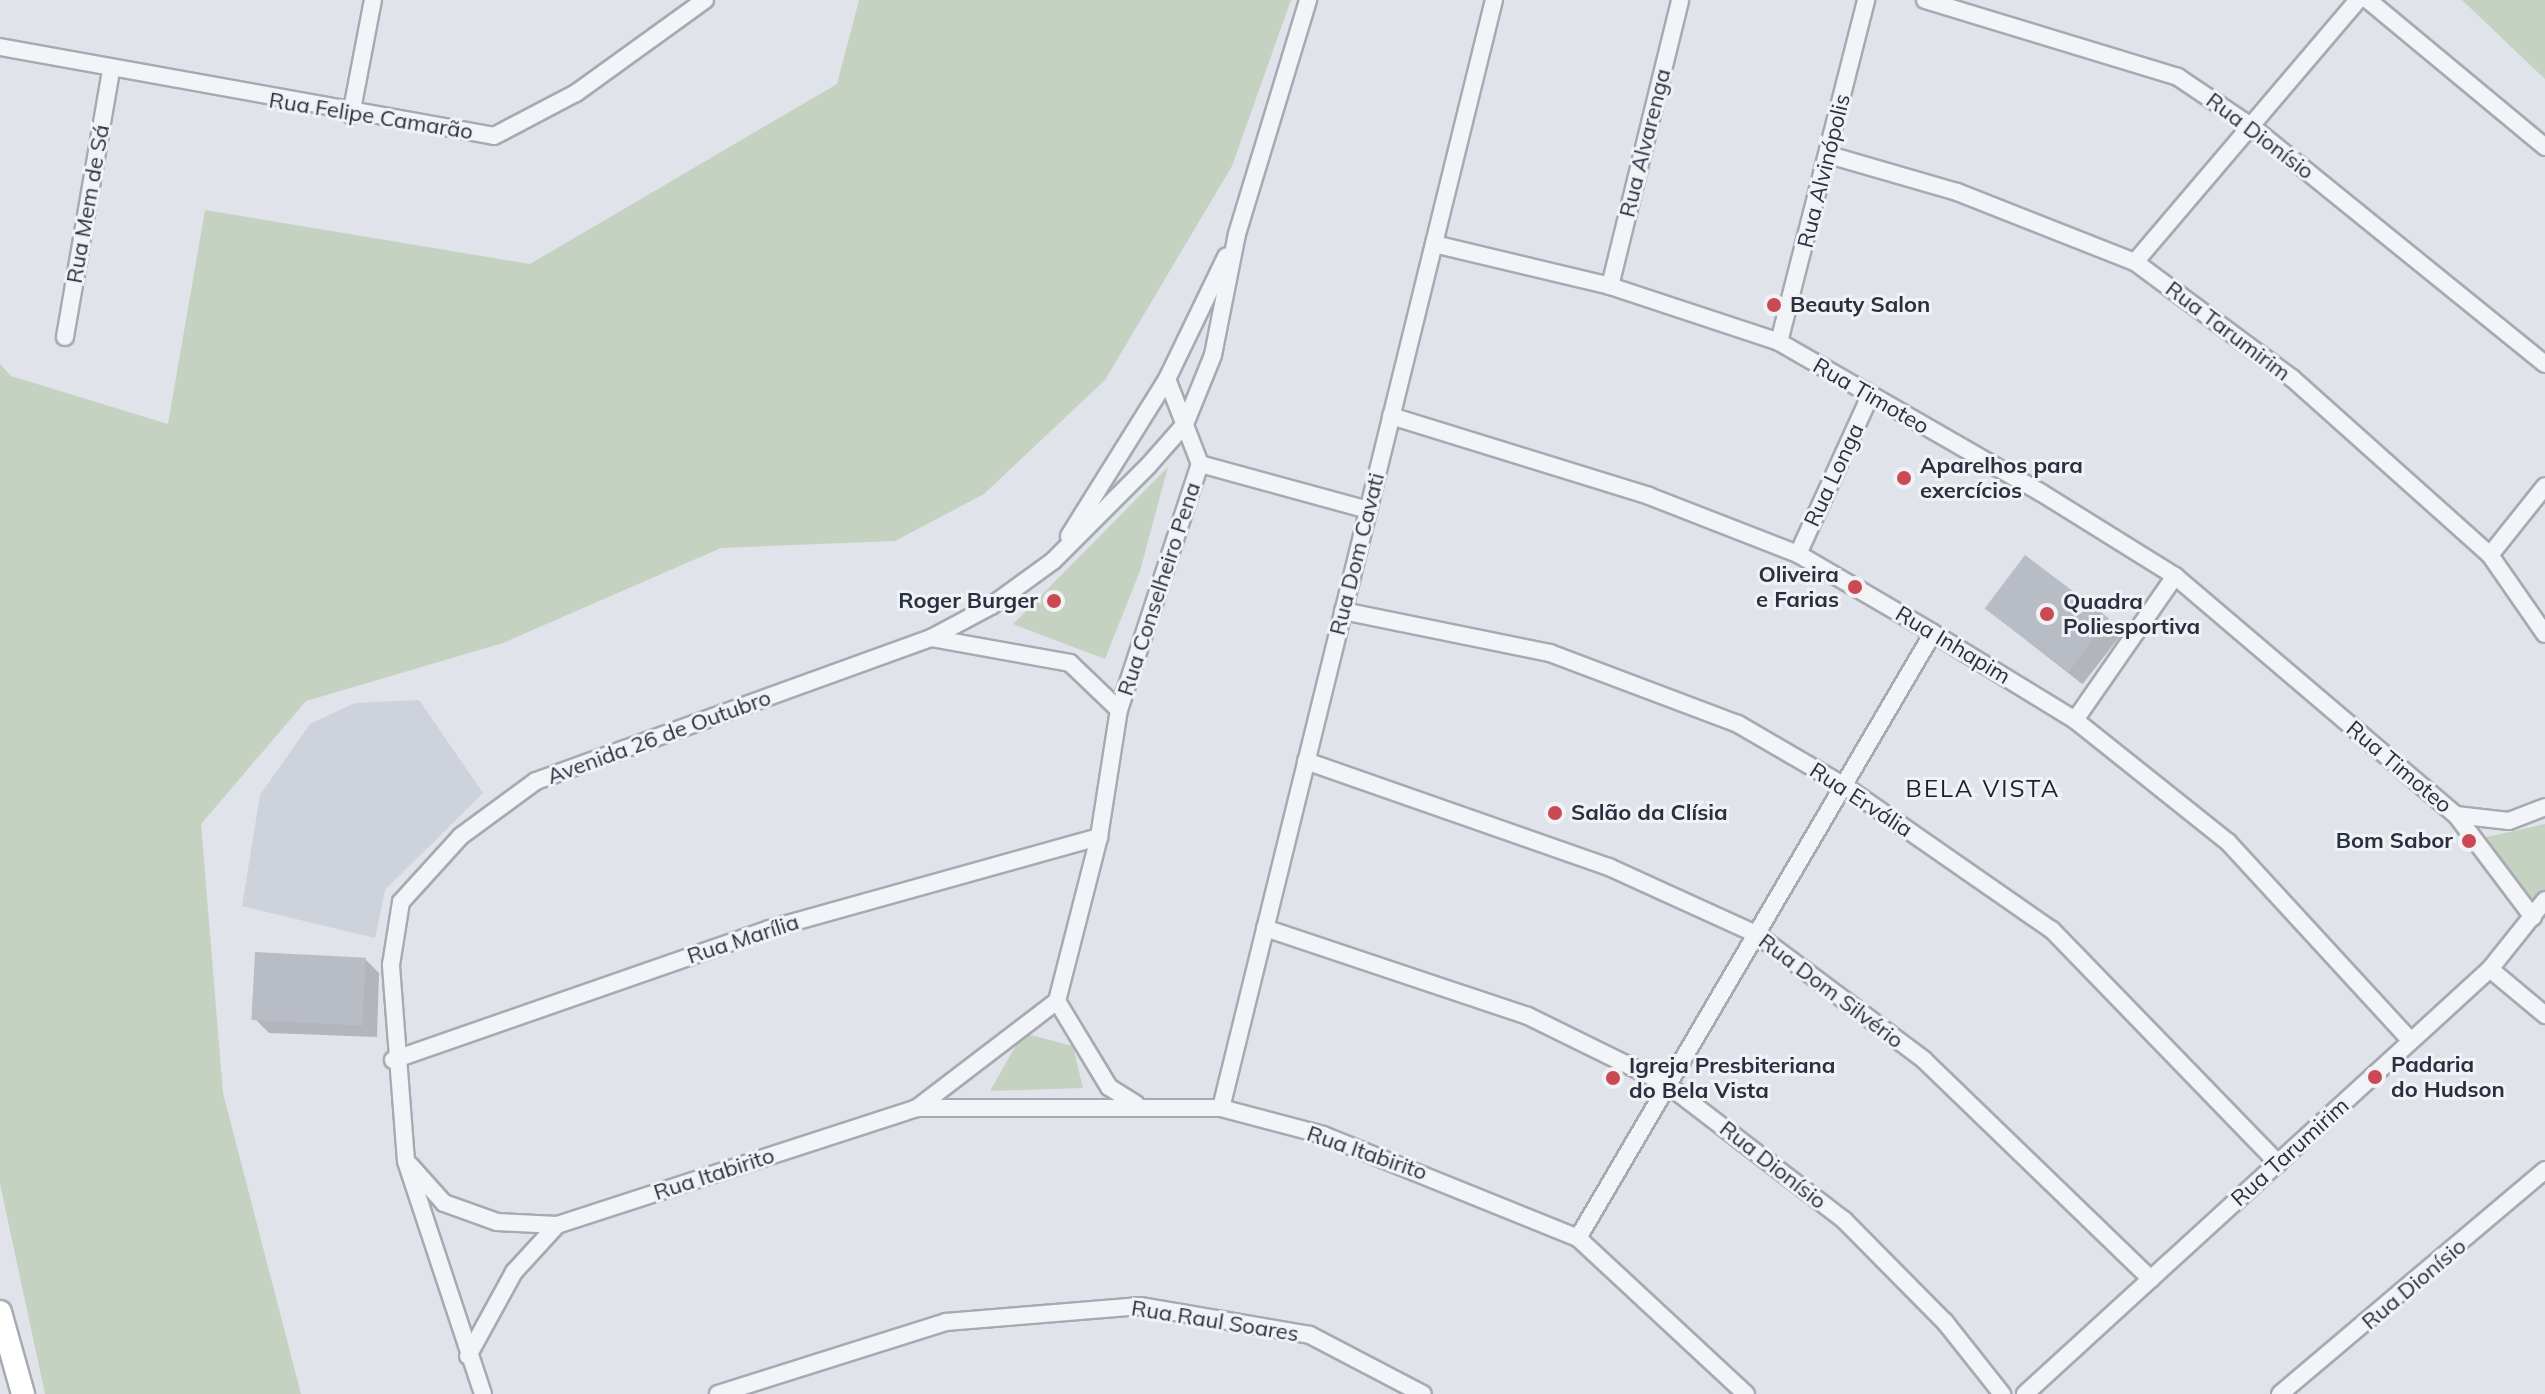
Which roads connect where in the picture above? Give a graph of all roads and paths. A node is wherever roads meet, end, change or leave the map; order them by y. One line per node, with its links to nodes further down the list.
1 (373, 0): 12 (street)
2 (705, 0): 12 (street, Rua Felipe Camarão)
3 (1308, 0): 16 (street, Avenida 26 de Outubro)
4 (1494, 0): 17 (street, Rua Dom Cavati)
5 (1680, 0): 19 (street, Rua Alvarenga)
6 (1866, 0): 15 (street, Rua Alvinópolis)
7 (1925, 0): 13 (street, Rua Dionísio)
8 (2358, 0): 13 (street)
9 (2368, 0): 14 (street)
10 (0, 47): 11 (street, Rua Felipe Camarão)
11 (111, 70): 12 (street, Rua Felipe Camarão); 20 (street, Rua Mem de Sá)
12 (351, 115)
13 (2251, 126): 18 (street); 22 (street, Rua Dionísio)
14 (2545, 147)
15 (1829, 155): 18 (street, Rua Tarumirim); 21 (street, Rua Alvinópolis)
16 (1237, 234): 23 (street, Avenida 26 de Outubro); 26 (street, Avenida 26 de Outubro)
17 (1434, 244): 19 (street, Rua Timoteo); 25 (street, Rua Dom Cavati)
18 (2135, 262): 31 (street, Rua Tarumirim)
19 (1610, 286): 21 (street, Rua Timoteo)
20 (65, 337)
21 (1779, 342): 24 (street, Rua Timoteo)
22 (2545, 364)
23 (1167, 379): 26 (street, Rua Conselheiro Pena); 32 (street, Avenida 26 de Outubro)
24 (1870, 396): 30 (street, Rua Longa); 33 (street, Rua Timoteo)
25 (1391, 416): 29 (street, Rua Dom Cavati); 30 (street, Rua Inhapim)
26 (1185, 424): 27 (street, Rua Conselheiro Pena); 32 (street, Avenida 26 de Outubro)
27 (1200, 464): 29 (street); 38 (street, Rua Conselheiro Pena)
28 (2545, 486): 31 (street)
29 (1368, 510): 34 (street, Rua Dom Cavati)
30 (1798, 554): 35 (street, Rua Inhapim)
31 (2490, 555): 36 (street, Rua Tarumirim)
32 (1053, 561): 37 (street, Avenida 26 de Outubro)
33 (2175, 576): 39 (street); 43 (street, Rua Timoteo)
34 (1343, 611): 40 (street, Rua Dom Cavati); 41 (street, Rua Ervália)
35 (1933, 633): 39 (street, Rua Inhapim); 41 (street)
36 (2545, 634)
37 (931, 638): 38 (street, Rua Conselheiro Pena); 53 (street, Avenida 26 de Outubro)
38 (1119, 710): 44 (street, Rua Conselheiro Pena)
39 (2075, 720): 52 (street, Rua Inhapim)
40 (1306, 761): 47 (street, Rua Dom Cavati); 48 (street, Rua Dom Silvério)
41 (1843, 785): 48 (street); 59 (street, Rua Ervália)
42 (2545, 807): 43 (street)
43 (2456, 815): 46 (street, Rua Timoteo)
44 (1099, 837): 50 (street, Rua Conselheiro Pena); 53 (street, Rua Marília)
45 (2545, 900): 46 (street, Rua Tarumirim)
46 (2533, 917): 49 (street, Rua Tarumirim)
47 (1265, 928): 54 (street, Rua Dionísio); 57 (street, Rua Dom Cavati)
48 (1756, 934): 54 (street); 63 (street, Rua Dom Silvério)
49 (2490, 969): 51 (street); 52 (street, Rua Tarumirim)
50 (1057, 1001): 55 (street); 56 (street, Rua Itabirito)
51 (2545, 1015)
52 (2411, 1041): 59 (street, Rua Tarumirim)
53 (393, 1060): 58 (street, Avenida 26 de Outubro)
54 (1668, 1085): 62 (street); 71 (street, Rua Dionísio)
55 (1137, 1105): 56 (street, Rua Itabirito); 57 (street, Rua Itabirito)
56 (917, 1108): 61 (street, Rua Itabirito)
57 (1221, 1108): 62 (street, Rua Itabirito)
58 (406, 1161): 61 (street, Rua Itabirito); 65 (street, Avenida 26 de Outubro)
59 (2278, 1163): 63 (street, Rua Tarumirim)
60 (2545, 1170): 73 (street, Rua Dionísio)
61 (557, 1225): 65 (street, Rua Itabirito)
62 (1578, 1238): 70 (street, Rua Itabirito)
63 (2151, 1279): 72 (street, Rua Tarumirim)
64 (0, 1312): 66 (main road)
65 (468, 1356): 67 (street, Avenida 26 de Outubro)
66 (23, 1394)
67 (483, 1394)
68 (718, 1394): 69 (street, Rua Raul Soares)
69 (1423, 1394)
70 (1746, 1394)
71 (2002, 1394)
72 (2025, 1394)
73 (2280, 1394)

